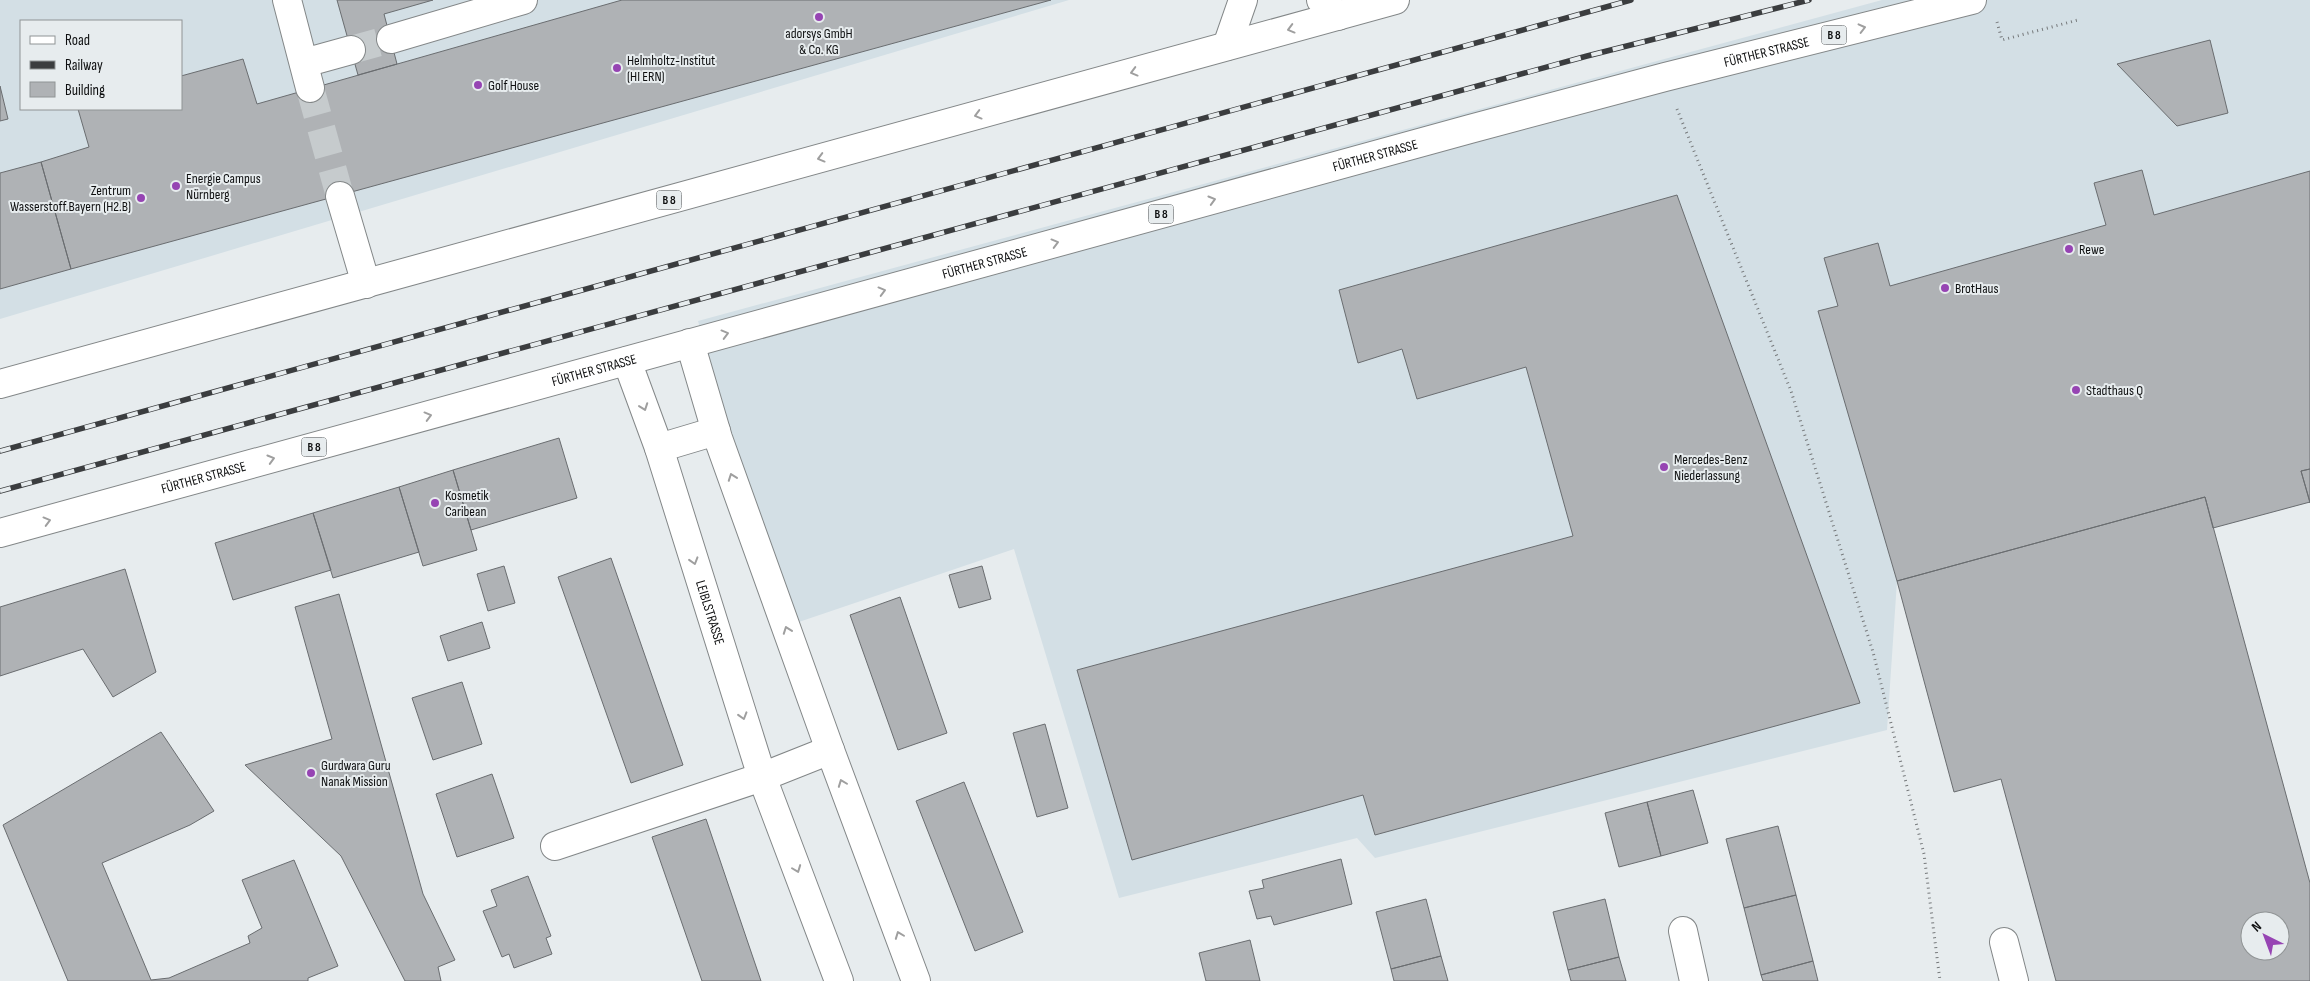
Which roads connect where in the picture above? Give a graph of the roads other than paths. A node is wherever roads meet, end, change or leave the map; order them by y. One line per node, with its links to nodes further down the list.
1 (287, 0): 9 (main road)
2 (523, 0): 7 (main road)
3 (1244, 0): 8 (main road)
4 (1395, 0): 6 (main road, B 8)
5 (1972, 0): 12 (main road, FÜRTHER STRASSE / B 8, one-way to 5)
6 (1329, 8): 8 (main road, B 8, one-way to 8)
7 (391, 39)
8 (1227, 46): 11 (main road, B 8, one-way to 11)
9 (351, 50)
10 (340, 196): 11 (main road)
11 (366, 284): 14 (main road, B 8)
12 (690, 343): 13 (main road, FÜRTHER STRASSE / B 8); 15 (main road)
13 (628, 361): 16 (main road, LEIBLSTRASSE, one-way to 16); 17 (main road, FÜRTHER STRASSE / B 8, one-way to 13)
14 (0, 384)
15 (716, 431): 16 (main road); 18 (main road, one-way to 15)
16 (659, 448): 19 (main road, LEIBLSTRASSE, one-way to 19)
17 (0, 533)
18 (830, 750): 19 (main road); 24 (main road, one-way to 18)
19 (762, 776): 20 (main road); 23 (main road, LEIBLSTRASSE, one-way to 23)
20 (555, 846)
21 (1683, 931): 25 (main road)
22 (2004, 942): 26 (main road)
23 (839, 981)
24 (916, 981)
25 (1694, 981)
26 (2014, 981)

